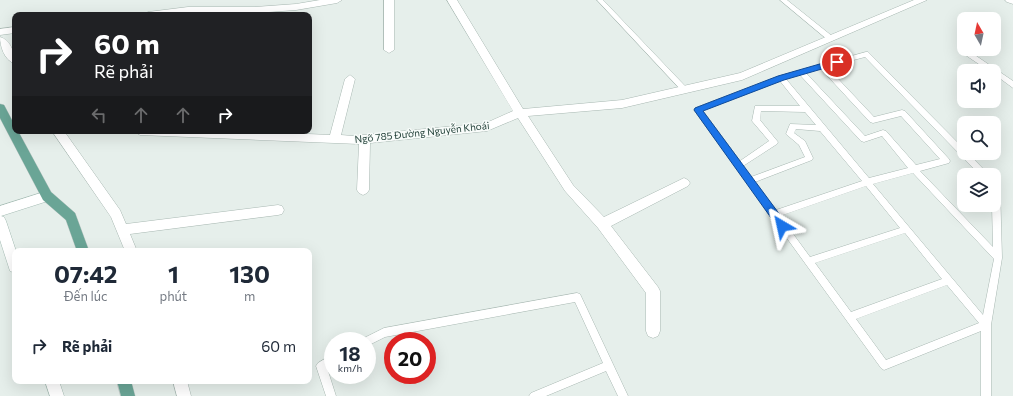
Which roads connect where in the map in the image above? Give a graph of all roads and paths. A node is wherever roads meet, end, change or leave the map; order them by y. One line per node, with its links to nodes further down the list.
1 (337, 0): 7 (street)
2 (389, 0): 12 (street)
3 (452, 0): 25 (street)
4 (600, 0): 22 (lane)
5 (783, 0): 10 (lane)
6 (922, 0): 10 (street, Ngõ 785 Đường Nguyễn Khoái)
7 (172, 12)
8 (12, 30): 9 (street)
9 (0, 32)
10 (830, 38): 22 (street, Ngõ 785 Đường Nguyễn Khoái)
11 (0, 40): 13 (street)
12 (389, 50)
13 (12, 56)
14 (972, 56): 15 (lane)
15 (984, 64)
16 (822, 66): 17 (lane); 34 (lane); 35 (lane)
17 (801, 72): 19 (lane); 35 (lane)
18 (1001, 76): 21 (lane)
19 (781, 78): 24 (lane); 33 (lane)
20 (350, 79): 31 (street)
21 (1013, 84)
22 (684, 90): 25 (street, Ngõ 785 Đường Nguyễn Khoái)
23 (0, 108): 27 (main road)
24 (806, 109): 26 (lane); 33 (lane)
25 (520, 113): 32 (street, Ngõ 785 Đường Nguyễn Khoái); 46 (street)
26 (823, 128): 36 (lane); 37 (lane)
27 (12, 130)
28 (14, 134): 40 (main road)
29 (60, 134): 47 (street)
30 (280, 134): 31 (street, Ngõ 785 Đường Nguyễn Khoái)
31 (334, 139): 32 (street, Ngõ 785 Đường Nguyễn Khoái)
32 (365, 139): 39 (street)
33 (738, 166): 36 (lane)
34 (978, 168)
35 (914, 169): 37 (lane); 52 (lane)
36 (749, 180): 44 (lane)
37 (868, 182): 44 (lane); 48 (lane)
38 (684, 183): 46 (street)
39 (363, 190)
40 (47, 196): 42 (street); 49 (main road)
41 (278, 210): 47 (street)
42 (0, 211)
43 (997, 212): 52 (lane)
44 (774, 214): 53 (lane)
45 (0, 221): 51 (street)
46 (602, 224): 57 (street)
47 (122, 230): 50 (street)
48 (907, 230): 53 (lane); 54 (lane)
49 (83, 248)
50 (130, 248)
51 (12, 258)
52 (998, 258): 56 (lane)
53 (808, 261): 55 (lane)
54 (949, 280): 55 (lane); 56 (lane)
55 (849, 317): 56 (lane)
56 (986, 325): 72 (lane)
57 (653, 331)
58 (376, 337): 60 (lane)
59 (324, 364): 61 (lane)
60 (609, 365): 70 (lane); 71 (lane)
61 (324, 375)
62 (53, 384): 66 (street)
63 (125, 384): 67 (main road)
64 (181, 384): 68 (street)
65 (327, 384): 69 (lane)
66 (57, 396)
67 (128, 396)
68 (184, 396)
69 (331, 396)
70 (534, 396)
71 (623, 396)
72 (986, 396)

